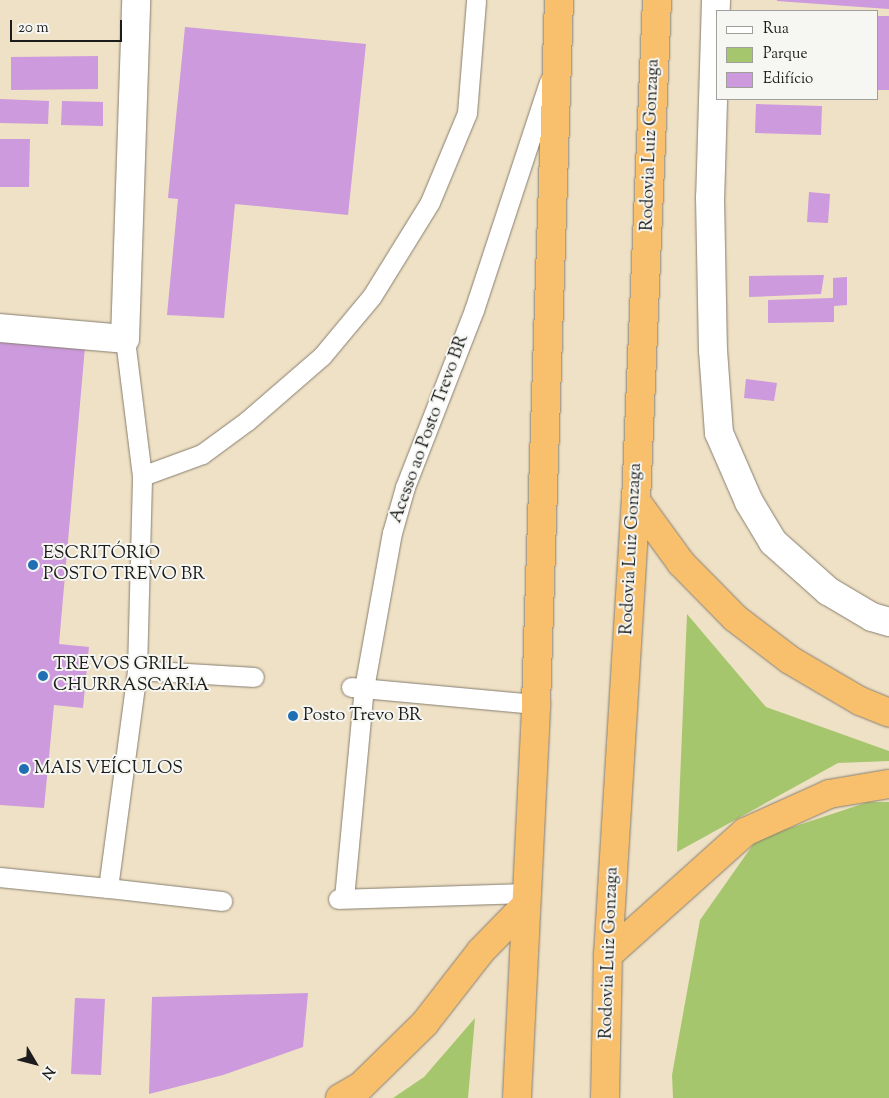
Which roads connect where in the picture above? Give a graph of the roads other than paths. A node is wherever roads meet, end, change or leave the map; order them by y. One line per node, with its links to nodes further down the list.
1 (136, 0): 8 (street)
2 (476, 0): 9 (lane)
3 (558, 0): 6 (highway)
4 (657, 0): 10 (highway, Rodovia Luiz Gonzaga)
5 (716, 0): 11 (street)
6 (556, 62): 14 (lane, Acesso ao Posto Trevo BR); 15 (highway)
7 (0, 328): 8 (street)
8 (125, 339): 9 (lane)
9 (142, 476): 12 (lane)
10 (636, 501): 16 (highway); 22 (highway, Rodovia Luiz Gonzaga)
11 (889, 622)
12 (137, 670): 13 (lane); 19 (lane)
13 (254, 677)
14 (358, 687): 15 (lane); 21 (lane, Acesso ao Posto Trevo BR)
15 (536, 704): 21 (highway)
16 (889, 713)
17 (889, 784): 22 (highway)
18 (0, 877): 19 (lane)
19 (108, 888): 20 (lane)
20 (222, 900)
21 (524, 900): 23 (highway); 24 (highway)
22 (608, 955): 25 (highway, Rodovia Luiz Gonzaga)
23 (340, 1098)
24 (517, 1098)
25 (605, 1098)

